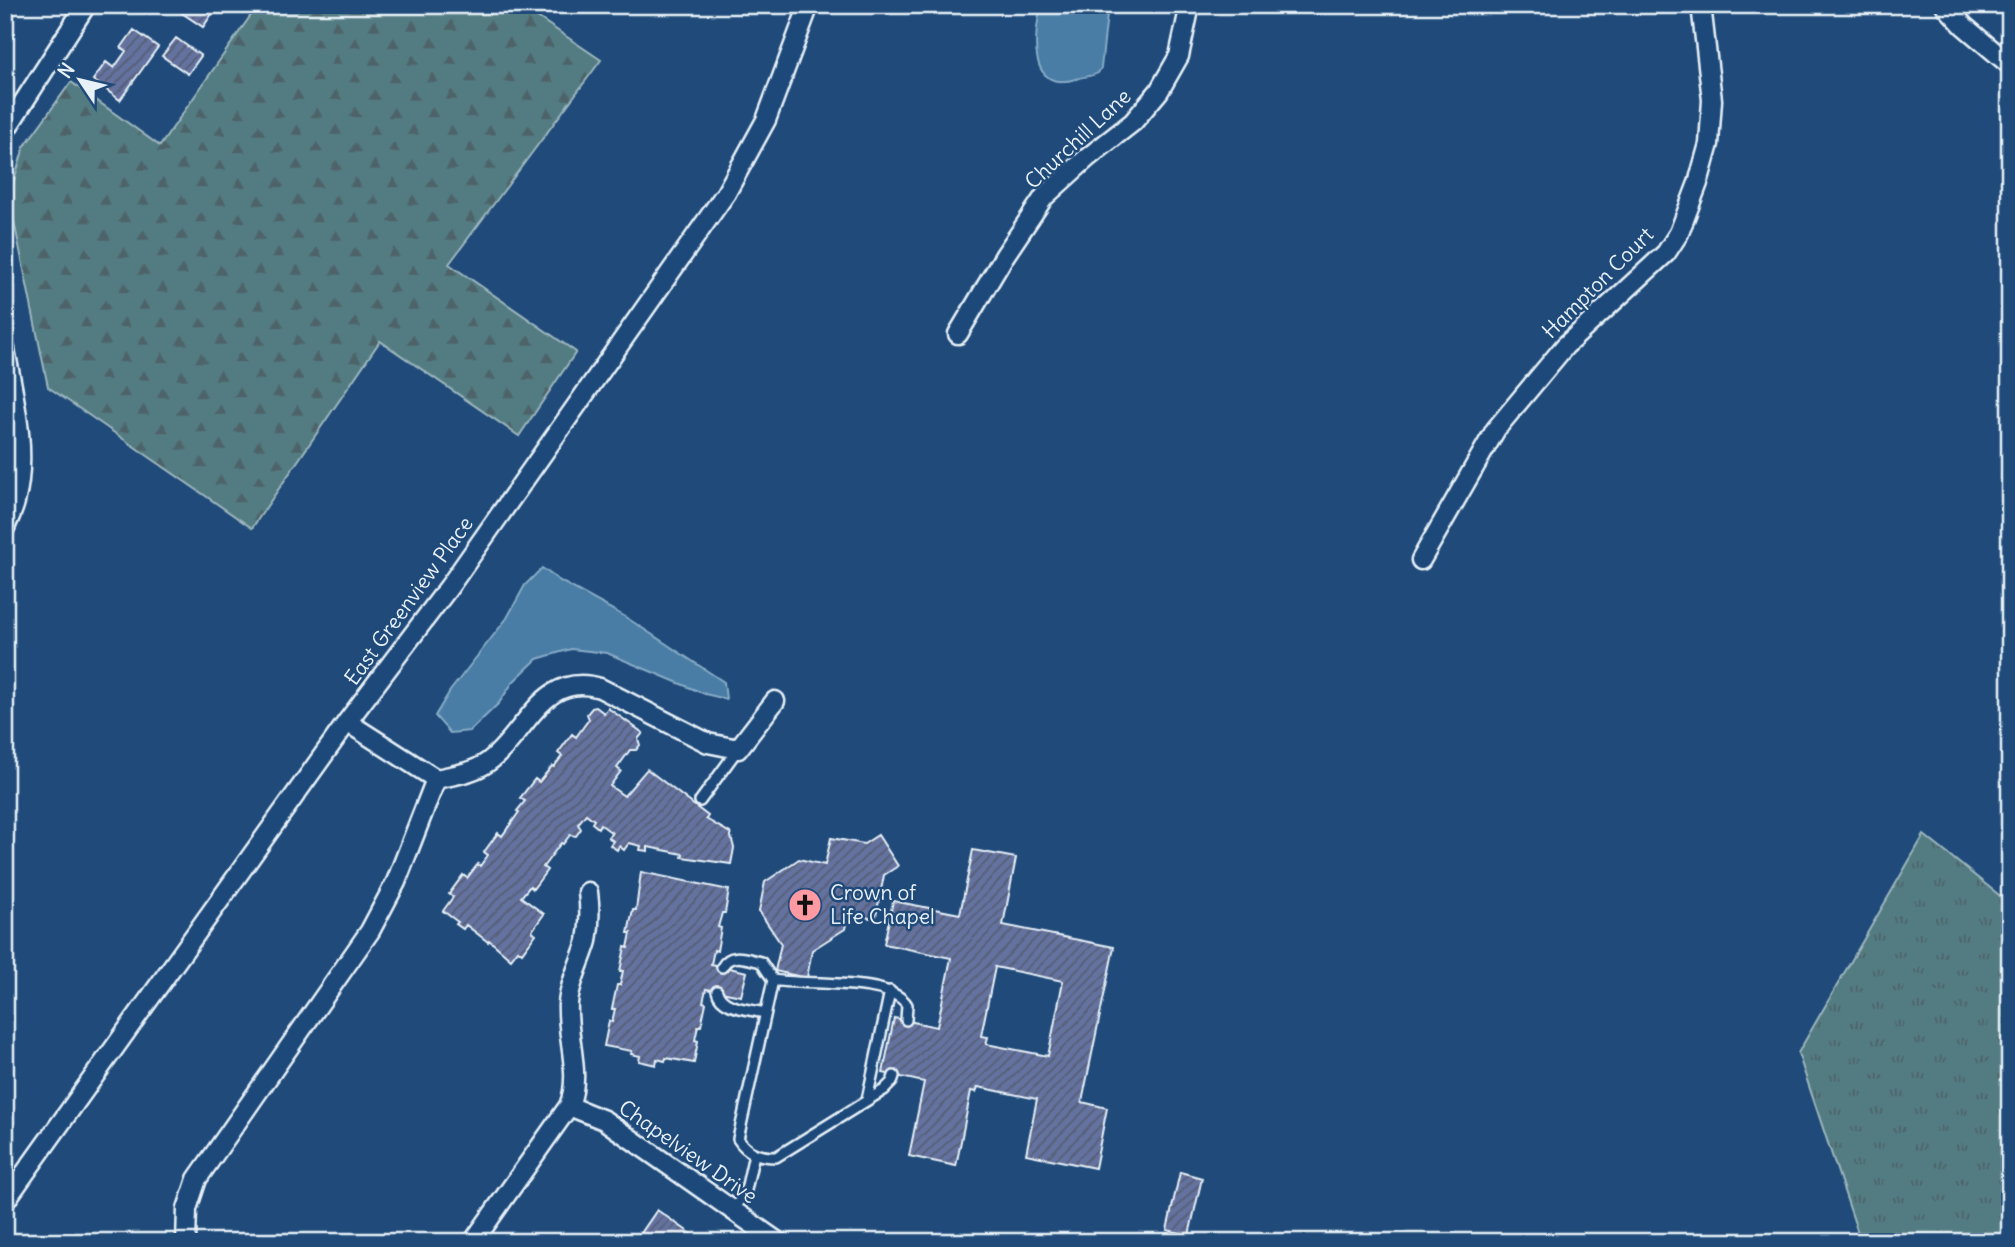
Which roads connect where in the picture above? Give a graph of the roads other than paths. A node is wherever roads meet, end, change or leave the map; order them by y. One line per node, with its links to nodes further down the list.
1 (86, 5): 7 (street)
2 (809, 5): 13 (street, East Greenview Place)
3 (1190, 5): 8 (street, Churchill Lane)
4 (1701, 5): 11 (street, Hampton Court)
5 (1945, 5): 6 (street)
6 (2010, 65)
7 (5, 131)
8 (958, 334)
9 (5, 349): 10 (street)
10 (5, 528)
11 (1421, 560)
12 (775, 701): 14 (street)
13 (347, 722): 15 (street); 28 (street, East Greenview Place)
14 (738, 750): 15 (street); 16 (lane)
15 (436, 779): 31 (street)
16 (699, 801)
17 (588, 892): 26 (street)
18 (722, 967): 19 (lane)
19 (773, 980): 21 (lane); 22 (lane)
20 (717, 991): 22 (lane)
21 (890, 991): 23 (lane); 25 (lane)
22 (765, 1013): 27 (lane)
23 (906, 1020)
24 (894, 1076): 25 (lane)
25 (867, 1100): 27 (lane)
26 (569, 1106): 29 (street, Chapelview Drive); 32 (street)
27 (754, 1154): 29 (lane)
28 (5, 1201)
29 (733, 1210): 30 (street, Chapelview Drive)
30 (773, 1241)
31 (186, 1242)
32 (473, 1242)

